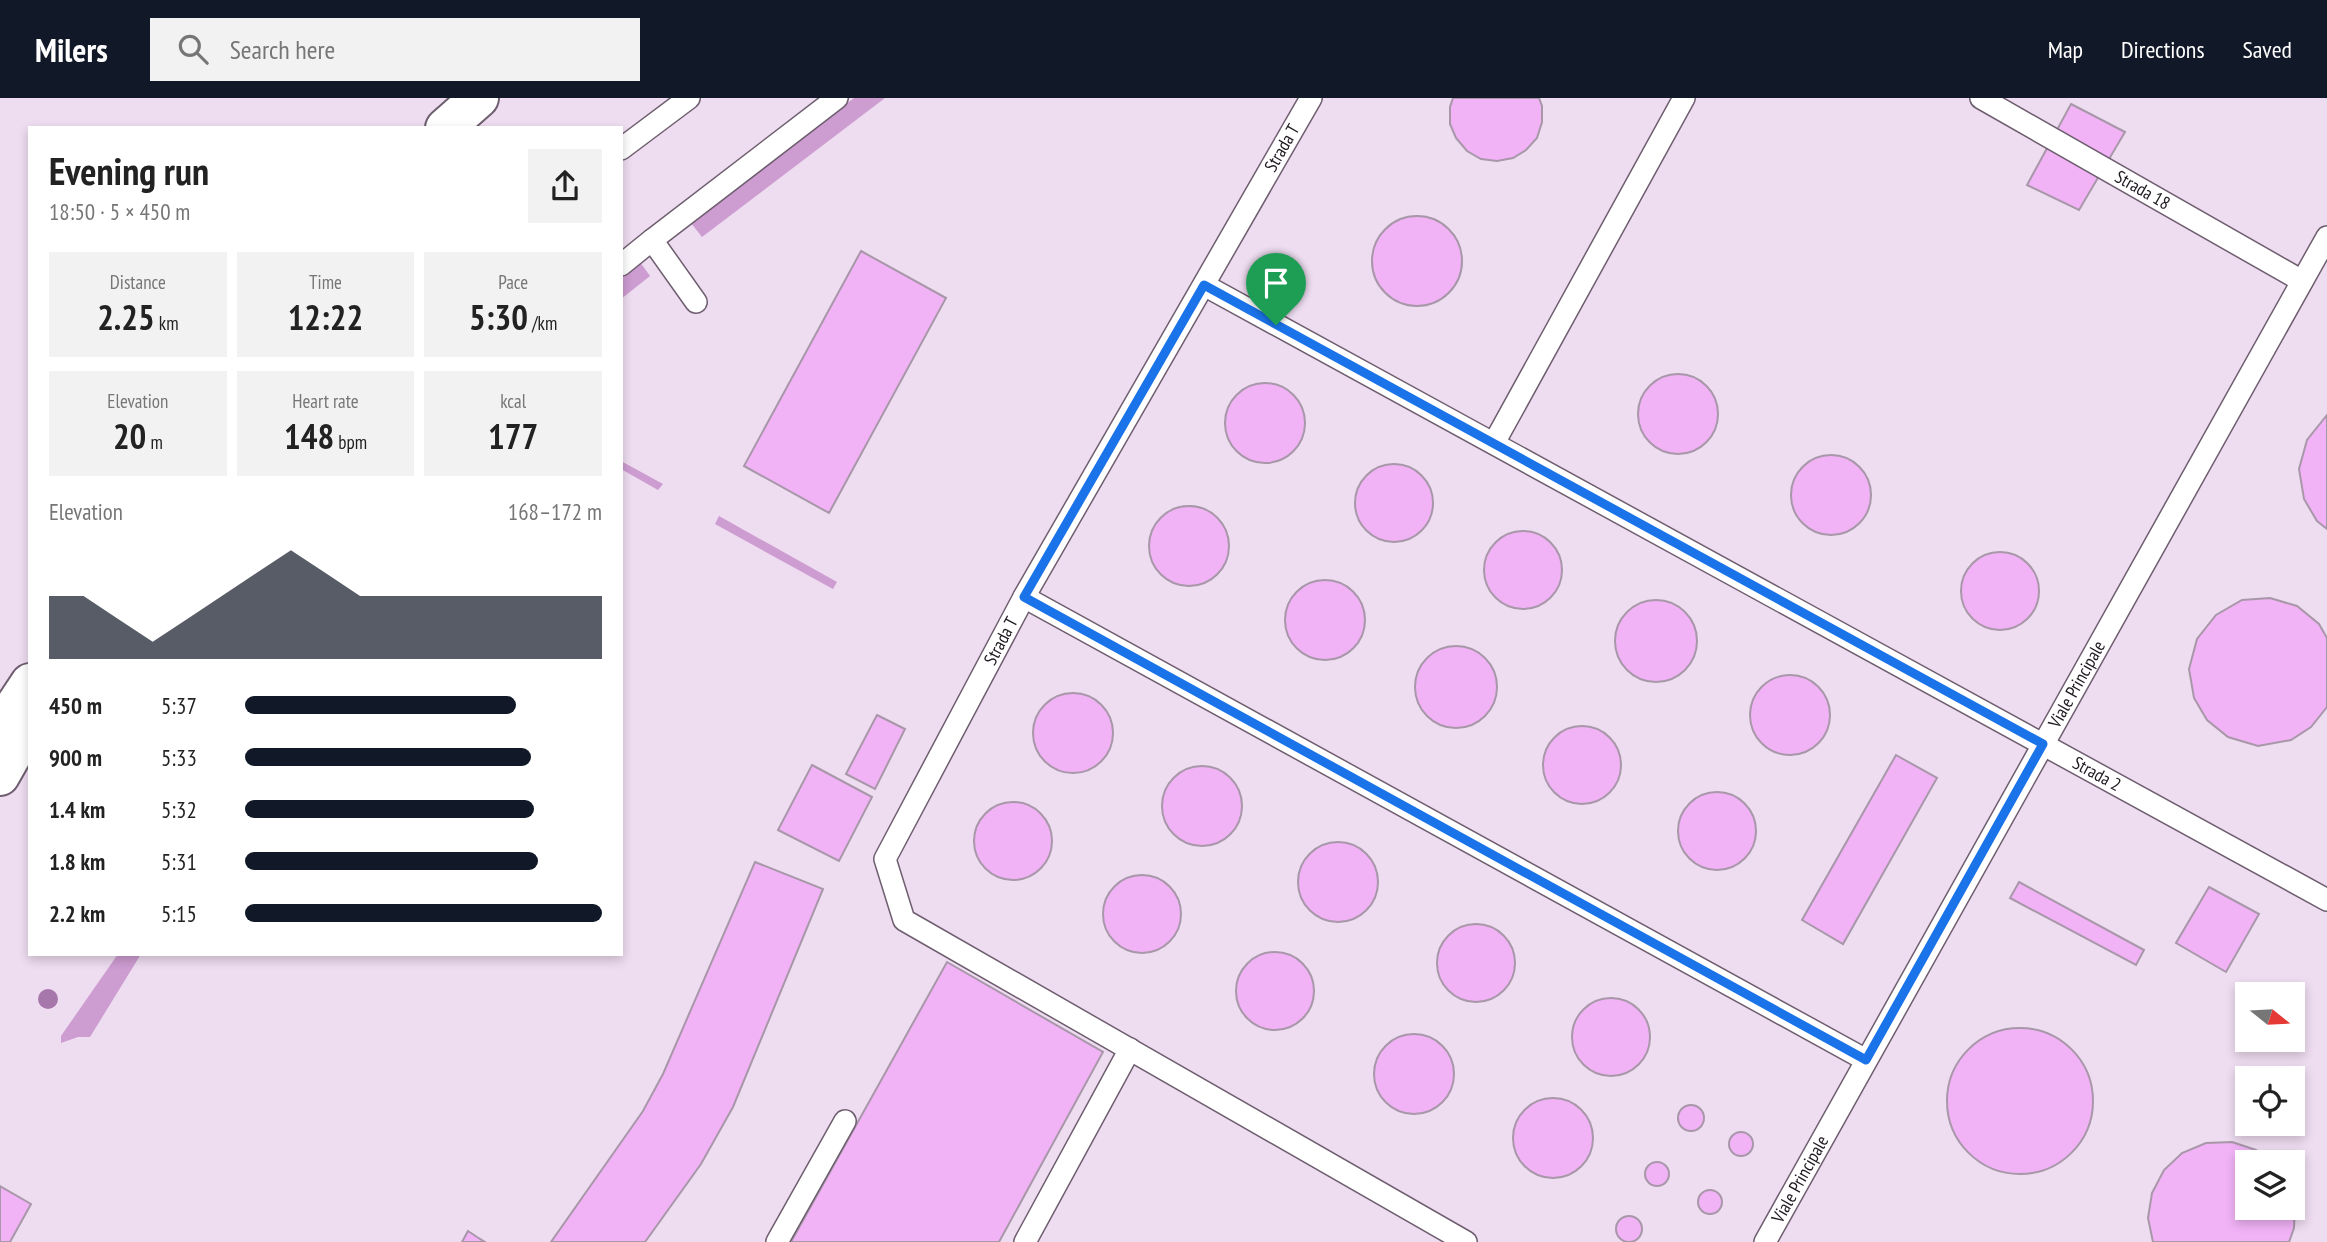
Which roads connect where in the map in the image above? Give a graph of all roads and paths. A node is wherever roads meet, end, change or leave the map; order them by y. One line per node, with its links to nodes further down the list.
1 (479, 98): 7 (main road)
2 (689, 98): 8 (lane)
3 (836, 98): 10 (lane)
4 (1311, 98): 13 (lane, Strada T)
5 (1684, 98): 15 (lane)
6 (1981, 98): 12 (lane, Strada 18)
7 (447, 126)
8 (623, 148)
9 (2327, 237): 12 (lane, Viale Principale)
10 (652, 240): 11 (lane); 14 (lane)
11 (623, 263)
12 (2302, 281): 20 (lane, Viale Principale)
13 (1204, 285): 15 (lane, Strada 2); 16 (lane, Strada T)
14 (696, 302)
15 (1494, 443): 20 (lane, Strada 2)
16 (1024, 597): 23 (lane, Strada T); 24 (lane)
17 (28, 686): 18 (main road)
18 (0, 727)
19 (28, 727): 21 (main road)
20 (2043, 744): 22 (lane, Strada 2); 24 (lane, Viale Principale)
21 (0, 776)
22 (2327, 900)
23 (1130, 1049): 27 (lane); 28 (lane)
24 (1866, 1060): 29 (lane, Viale Principale)
25 (845, 1121): 26 (lane)
26 (777, 1242)
27 (1025, 1242)
28 (1466, 1242)
29 (1765, 1242)

